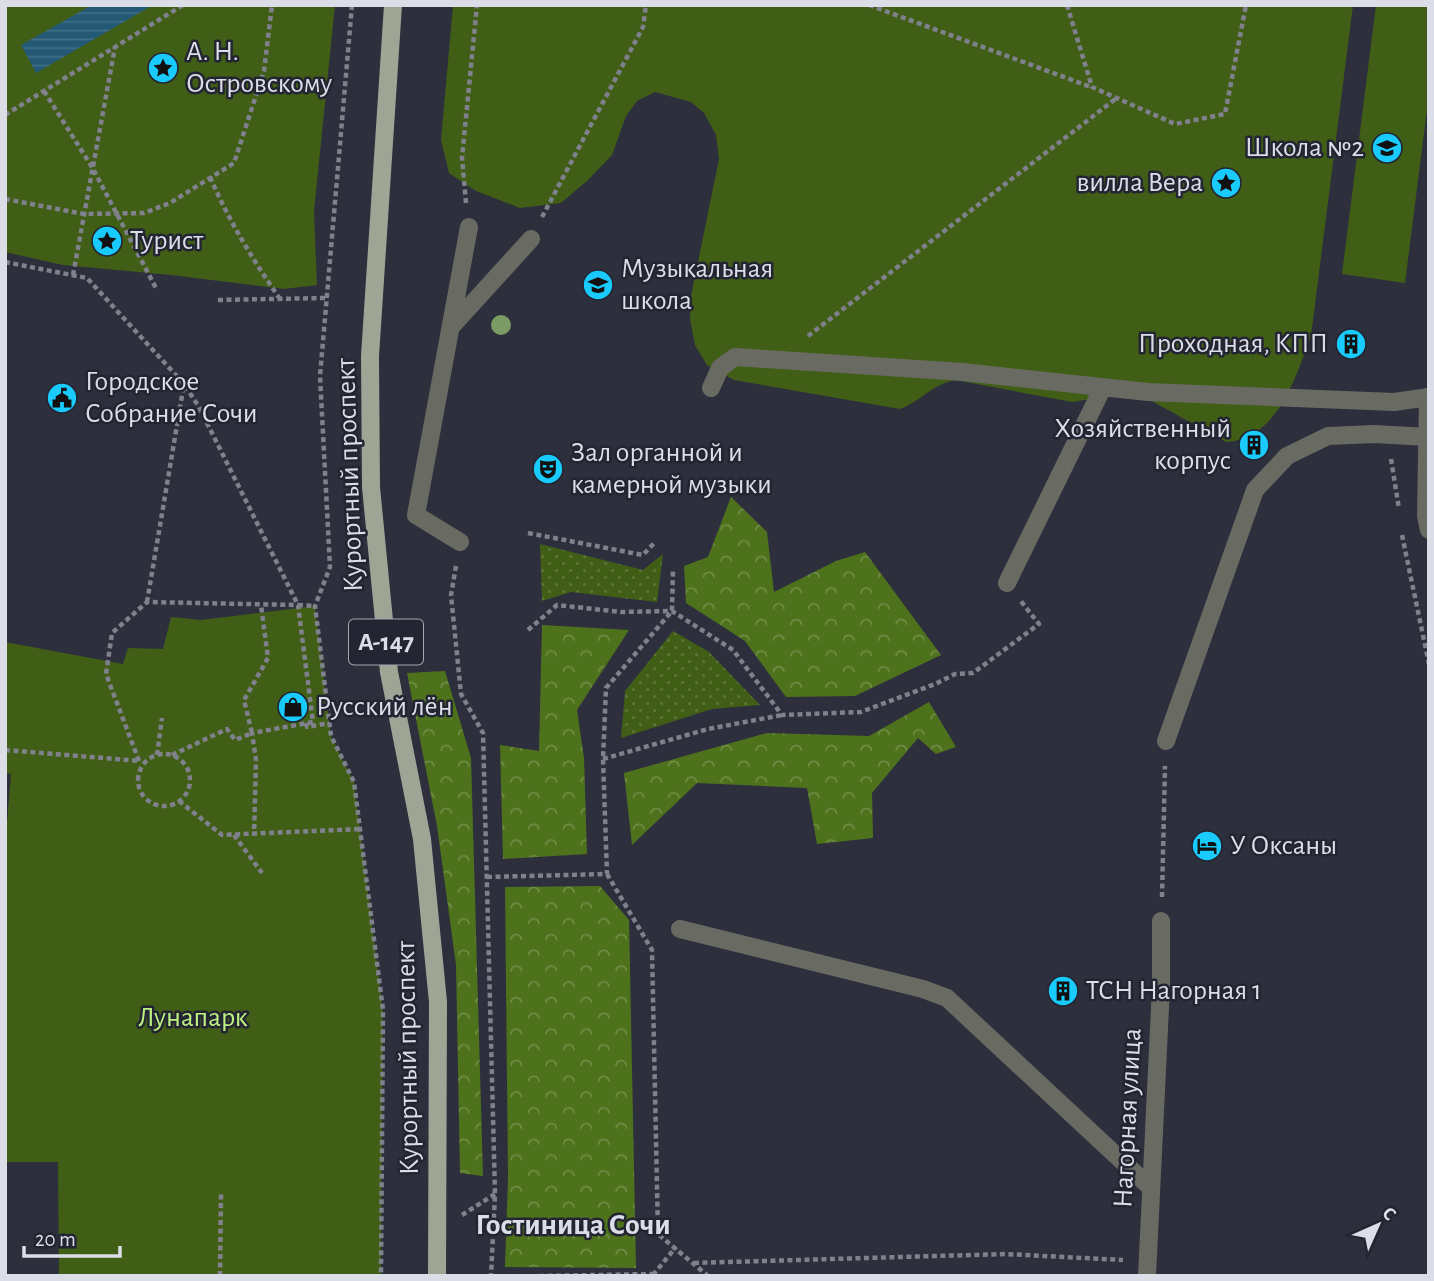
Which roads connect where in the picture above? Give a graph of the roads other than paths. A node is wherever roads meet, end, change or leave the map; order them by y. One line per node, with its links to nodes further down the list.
1 (393, 5): 16 (main road, Курортный проспект / А-147)
2 (469, 227): 4 (street)
3 (531, 239): 4 (street)
4 (450, 327): 10 (street)
5 (1103, 387): 6 (street); 7 (street); 11 (street)
6 (711, 388)
7 (1428, 397): 8 (street)
8 (1428, 437): 9 (street); 12 (street)
9 (1429, 530)
10 (460, 542)
11 (1007, 583)
12 (1166, 741)
13 (1161, 920): 15 (street, Нагорная улица)
14 (680, 929): 15 (street)
15 (1150, 1187): 17 (street, Нагорная улица)
16 (437, 1276)
17 (1147, 1276)

